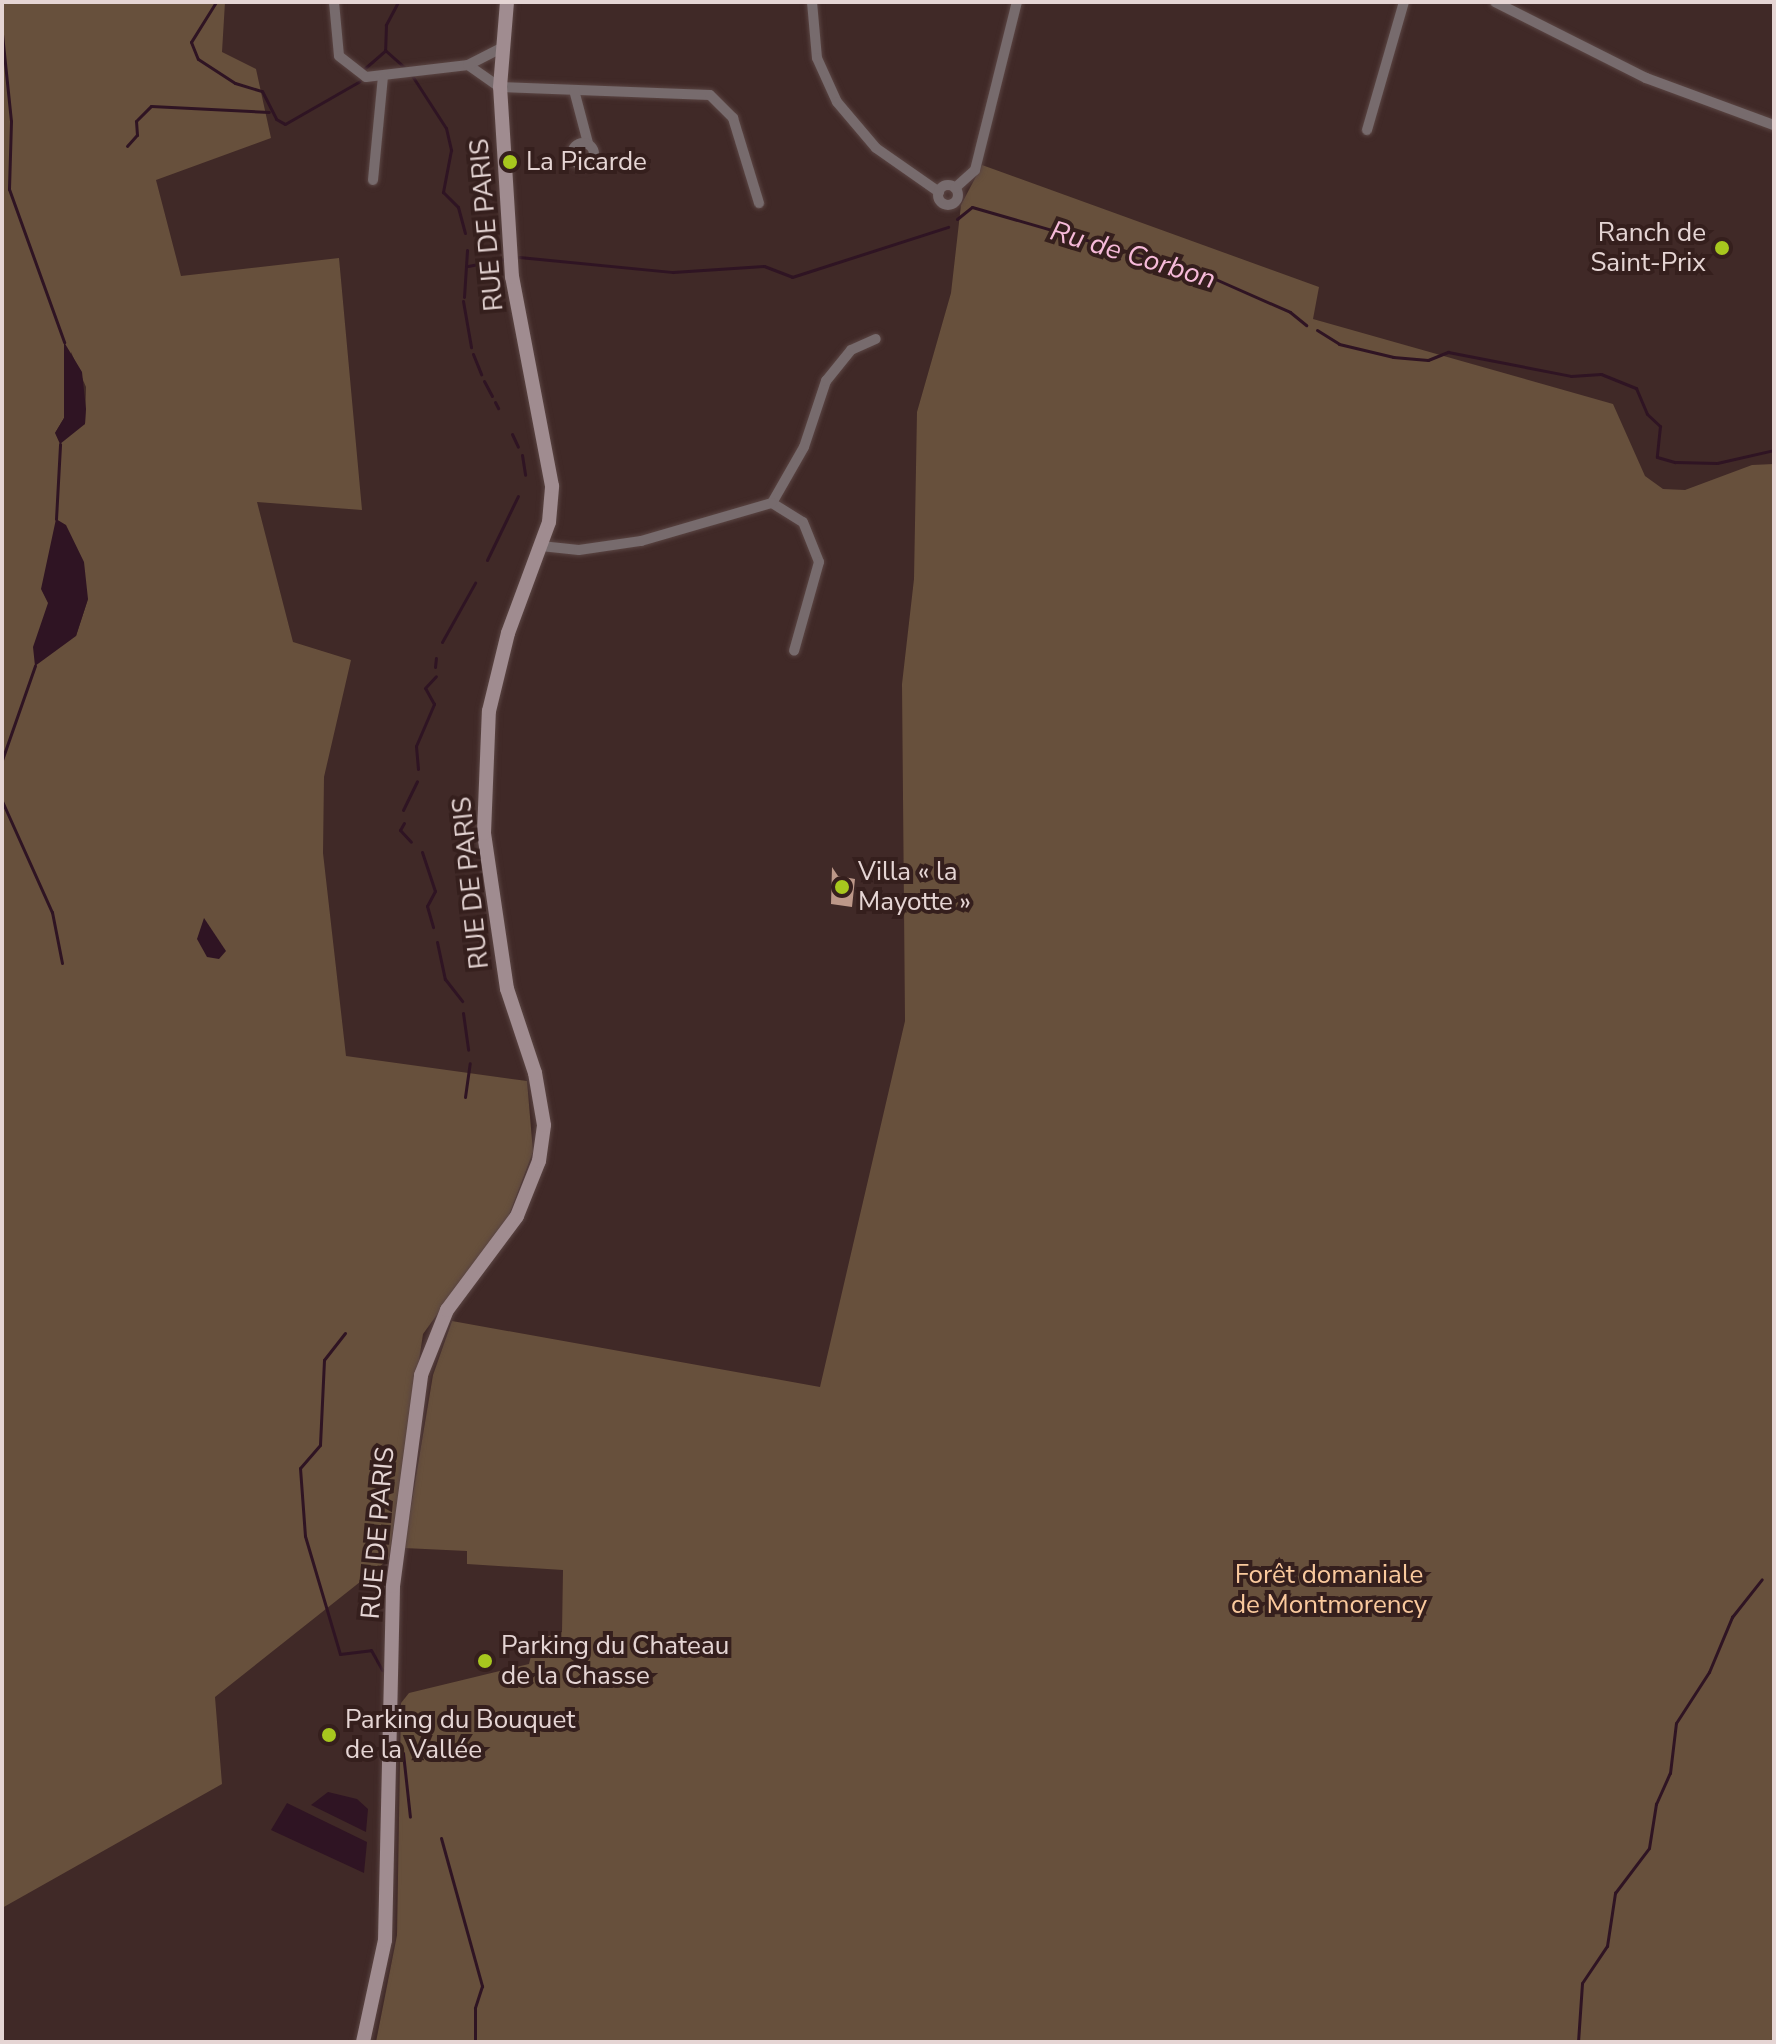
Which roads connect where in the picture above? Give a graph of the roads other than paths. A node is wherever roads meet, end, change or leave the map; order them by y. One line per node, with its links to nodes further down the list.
1 (334, 2): 9 (street)
2 (507, 2): 7 (main road, RUE DE PARIS)
3 (812, 2): 17 (street)
4 (1017, 2): 16 (street)
5 (1404, 2): 13 (street)
6 (1495, 2): 12 (street)
7 (502, 48): 8 (street); 10 (main road, RUE DE PARIS)
8 (468, 65): 9 (street); 10 (street)
9 (383, 77): 15 (street)
10 (500, 87): 11 (street); 21 (main road, RUE DE PARIS)
11 (574, 90): 14 (street); 18 (street)
12 (1774, 125)
13 (1367, 130)
14 (588, 143)
15 (373, 180)
16 (955, 188): 17 (street); 17 (street)
17 (939, 192)
18 (759, 203)
19 (876, 339): 20 (street)
20 (772, 503): 21 (street); 22 (street)
21 (541, 546): 23 (main road, RUE DE PARIS)
22 (794, 651)
23 (363, 2042)

